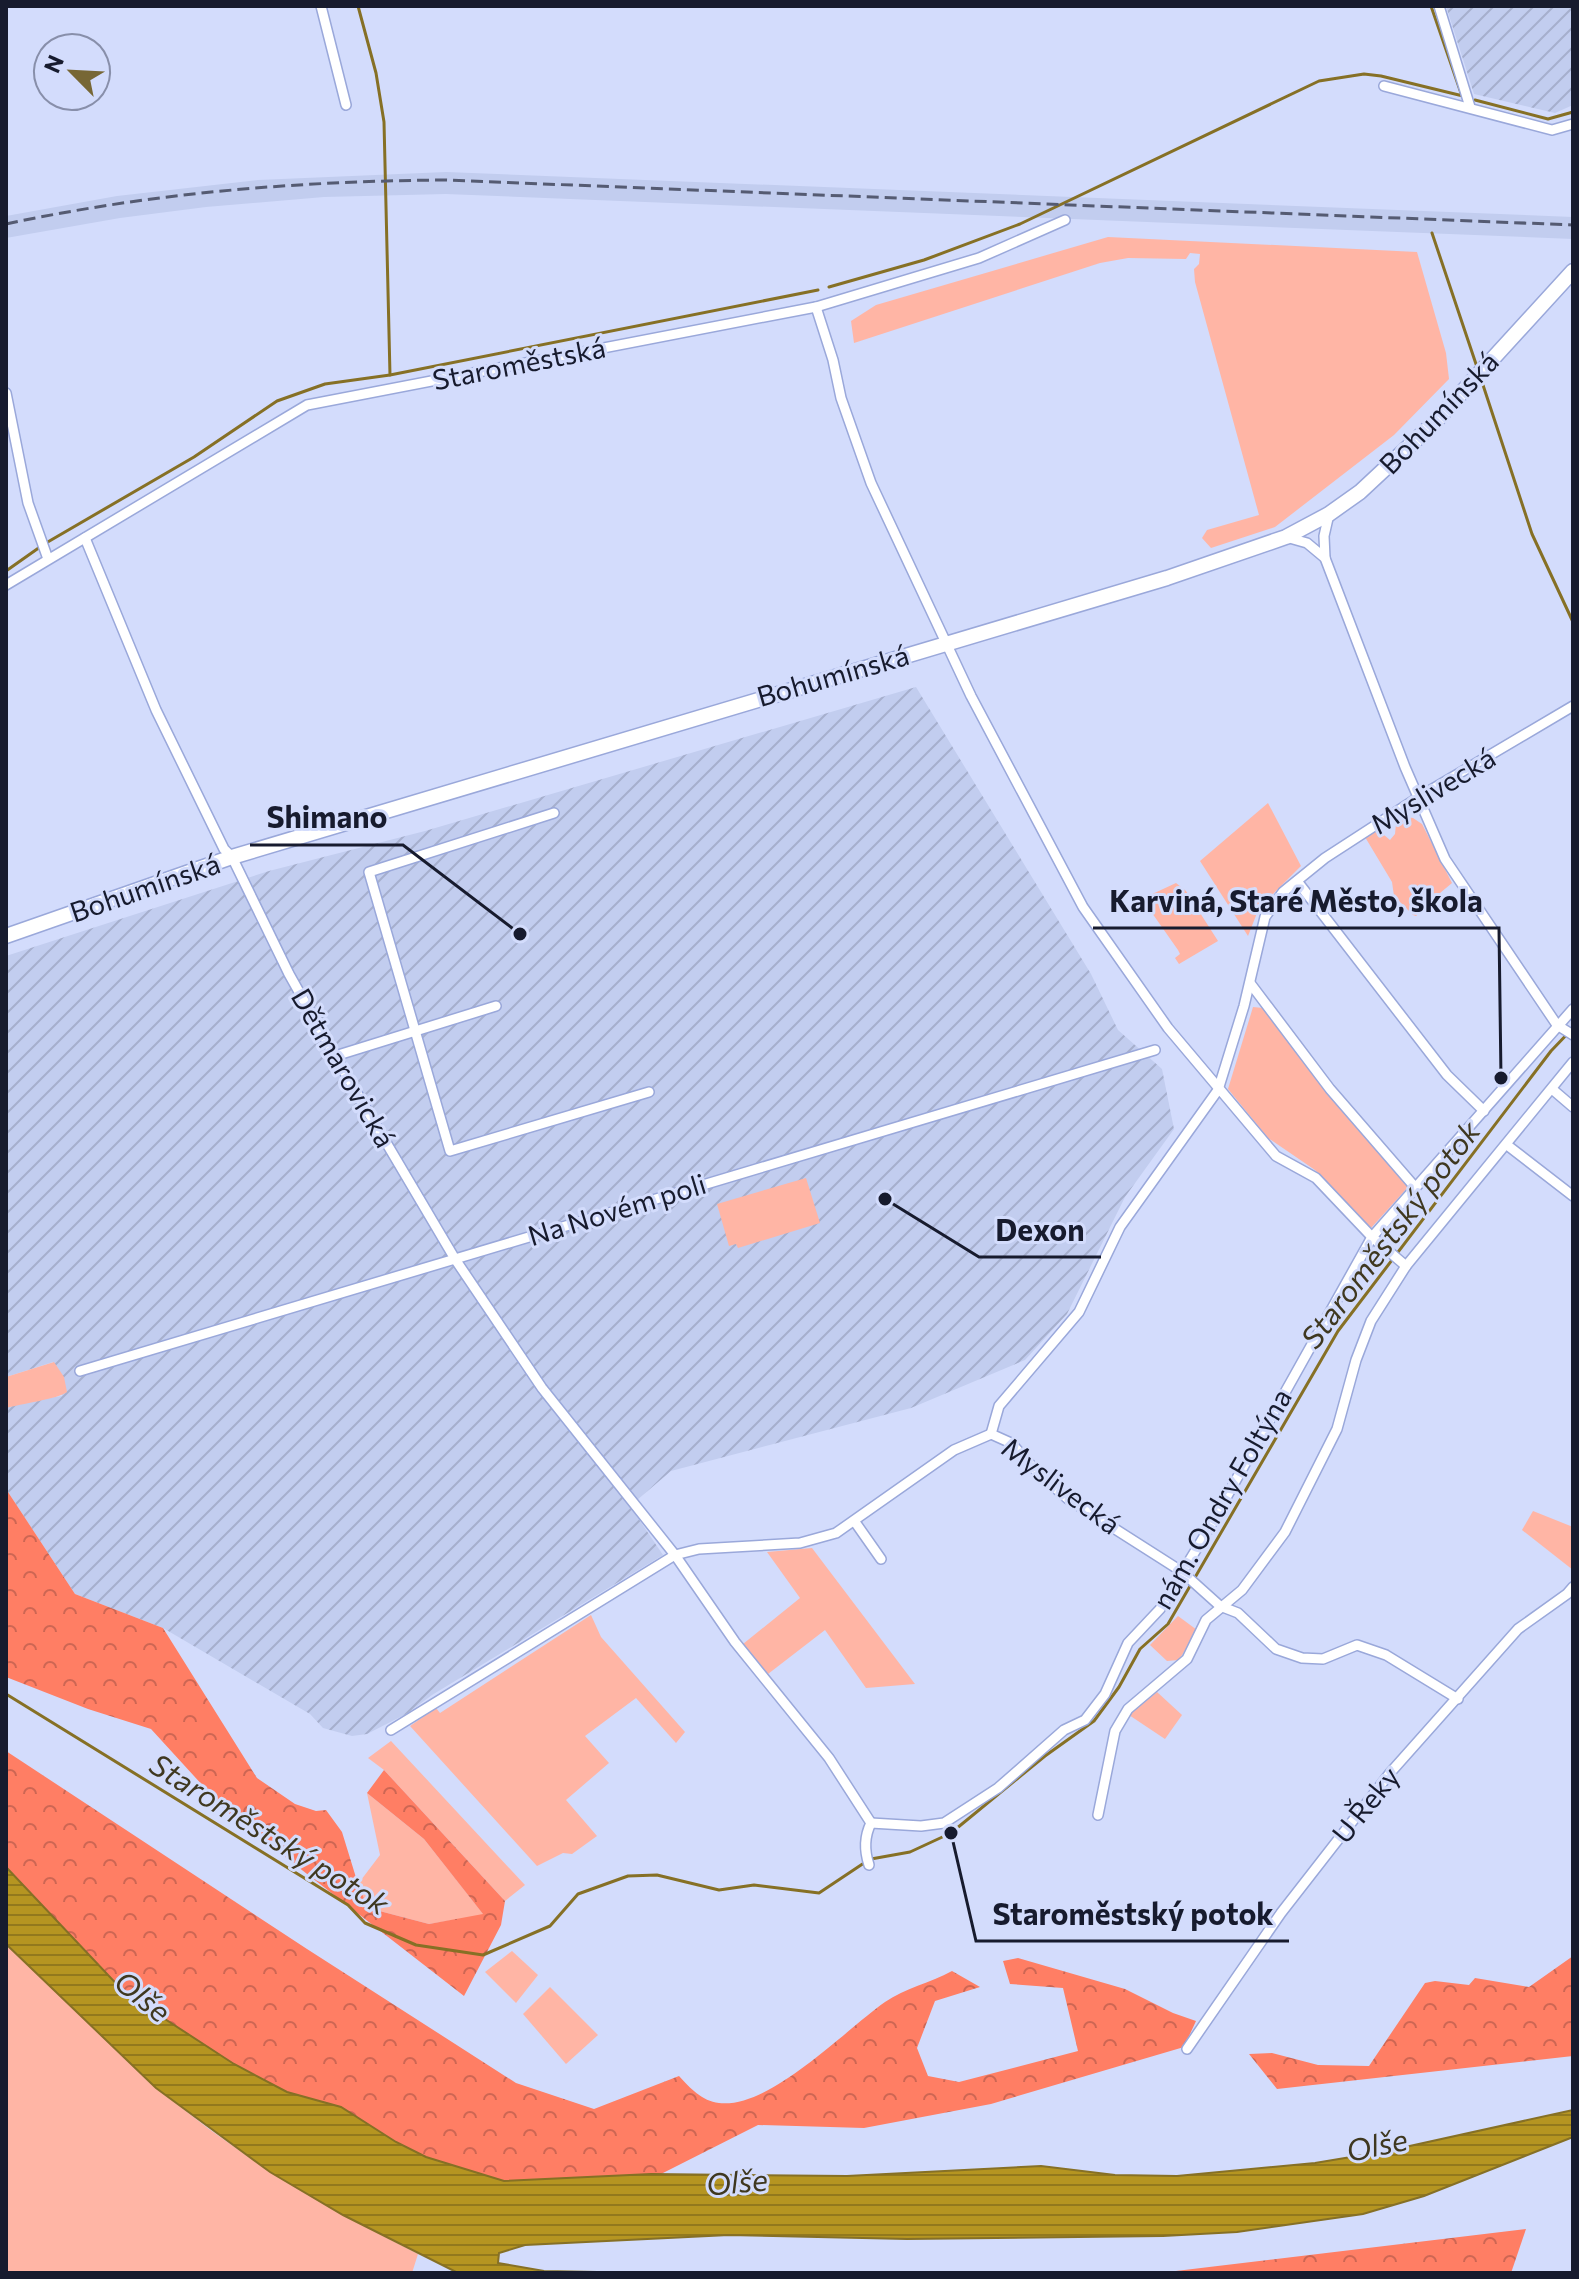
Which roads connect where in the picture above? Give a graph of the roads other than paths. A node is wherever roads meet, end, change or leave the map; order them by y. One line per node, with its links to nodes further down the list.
1 (321, 6): 4 (street)
2 (1439, 6): 5 (street)
3 (1384, 86): 5 (street)
4 (346, 105)
5 (1470, 107): 6 (street)
6 (1573, 124)
7 (1065, 220): 9 (street, Staroměstská)
8 (1573, 271): 11 (main road, Bohumínská)
9 (816, 307): 13 (street, Staroměstská); 17 (street)
10 (6, 393): 14 (street)
11 (1329, 514): 12 (main road, Bohumínská); 15 (street)
12 (1286, 537): 15 (street); 17 (main road, Bohumínská)
13 (85, 538): 14 (street, Staroměstská); 21 (street, Dětmarovická)
14 (46, 555): 16 (street, Staroměstská)
15 (1325, 558): 19 (street)
16 (6, 585)
17 (946, 643): 21 (main road, Bohumínská); 34 (street)
18 (1573, 706): 19 (street, Myslivecká)
19 (1419, 797): 22 (street, Myslivecká); 27 (street)
20 (554, 813): 28 (street)
21 (232, 857): 23 (main road, Bohumínská); 31 (street, Dětmarovická)
22 (1297, 881): 24 (street, Myslivecká); 37 (street)
23 (6, 936)
24 (1250, 983): 34 (street, Myslivecká); 39 (street)
25 (496, 1006): 28 (street)
26 (1573, 1009): 27 (street, nám. Ondry Foltýna)
27 (1557, 1025): 29 (street); 37 (street, nám. Ondry Foltýna)
28 (415, 1031): 31 (street); 35 (street)
29 (1571, 1033)
30 (1155, 1050): 42 (street, Na Novém poli)
31 (335, 1056): 42 (street, Dětmarovická)
32 (1573, 1062): 33 (street, nám. Ondry Foltýna)
33 (1552, 1089): 36 (street); 38 (street, nám. Ondry Foltýna)
34 (1218, 1090): 41 (street); 45 (street, Myslivecká)
35 (649, 1092)
36 (1573, 1107)
37 (1484, 1111): 39 (street, nám. Ondry Foltýna)
38 (1507, 1145): 40 (street); 43 (street, nám. Ondry Foltýna)
39 (1414, 1186): 41 (street, nám. Ondry Foltýna)
40 (1573, 1196)
41 (1372, 1237): 43 (street); 49 (street, nám. Ondry Foltýna)
42 (455, 1259): 44 (street, Na Novém poli); 47 (street, Dětmarovická)
43 (1399, 1260): 51 (street, nám. Ondry Foltýna)
44 (80, 1371)
45 (991, 1434): 46 (street, Myslivecká); 49 (street, Myslivecká)
46 (855, 1522): 47 (street, Myslivecká); 48 (street)
47 (675, 1555): 53 (street, Myslivecká); 55 (street)
48 (881, 1559)
49 (1188, 1577): 51 (street, Myslivecká); 55 (street, nám. Ondry Foltýna)
50 (1573, 1587): 52 (street, U Řeky)
51 (1220, 1606): 52 (street, Myslivecká); 54 (street, nám. Ondry Foltýna)
52 (1458, 1699): 57 (street, U Řeky)
53 (391, 1730)
54 (1098, 1815)
55 (871, 1823): 56 (street)
56 (867, 1860)
57 (1187, 2049)

